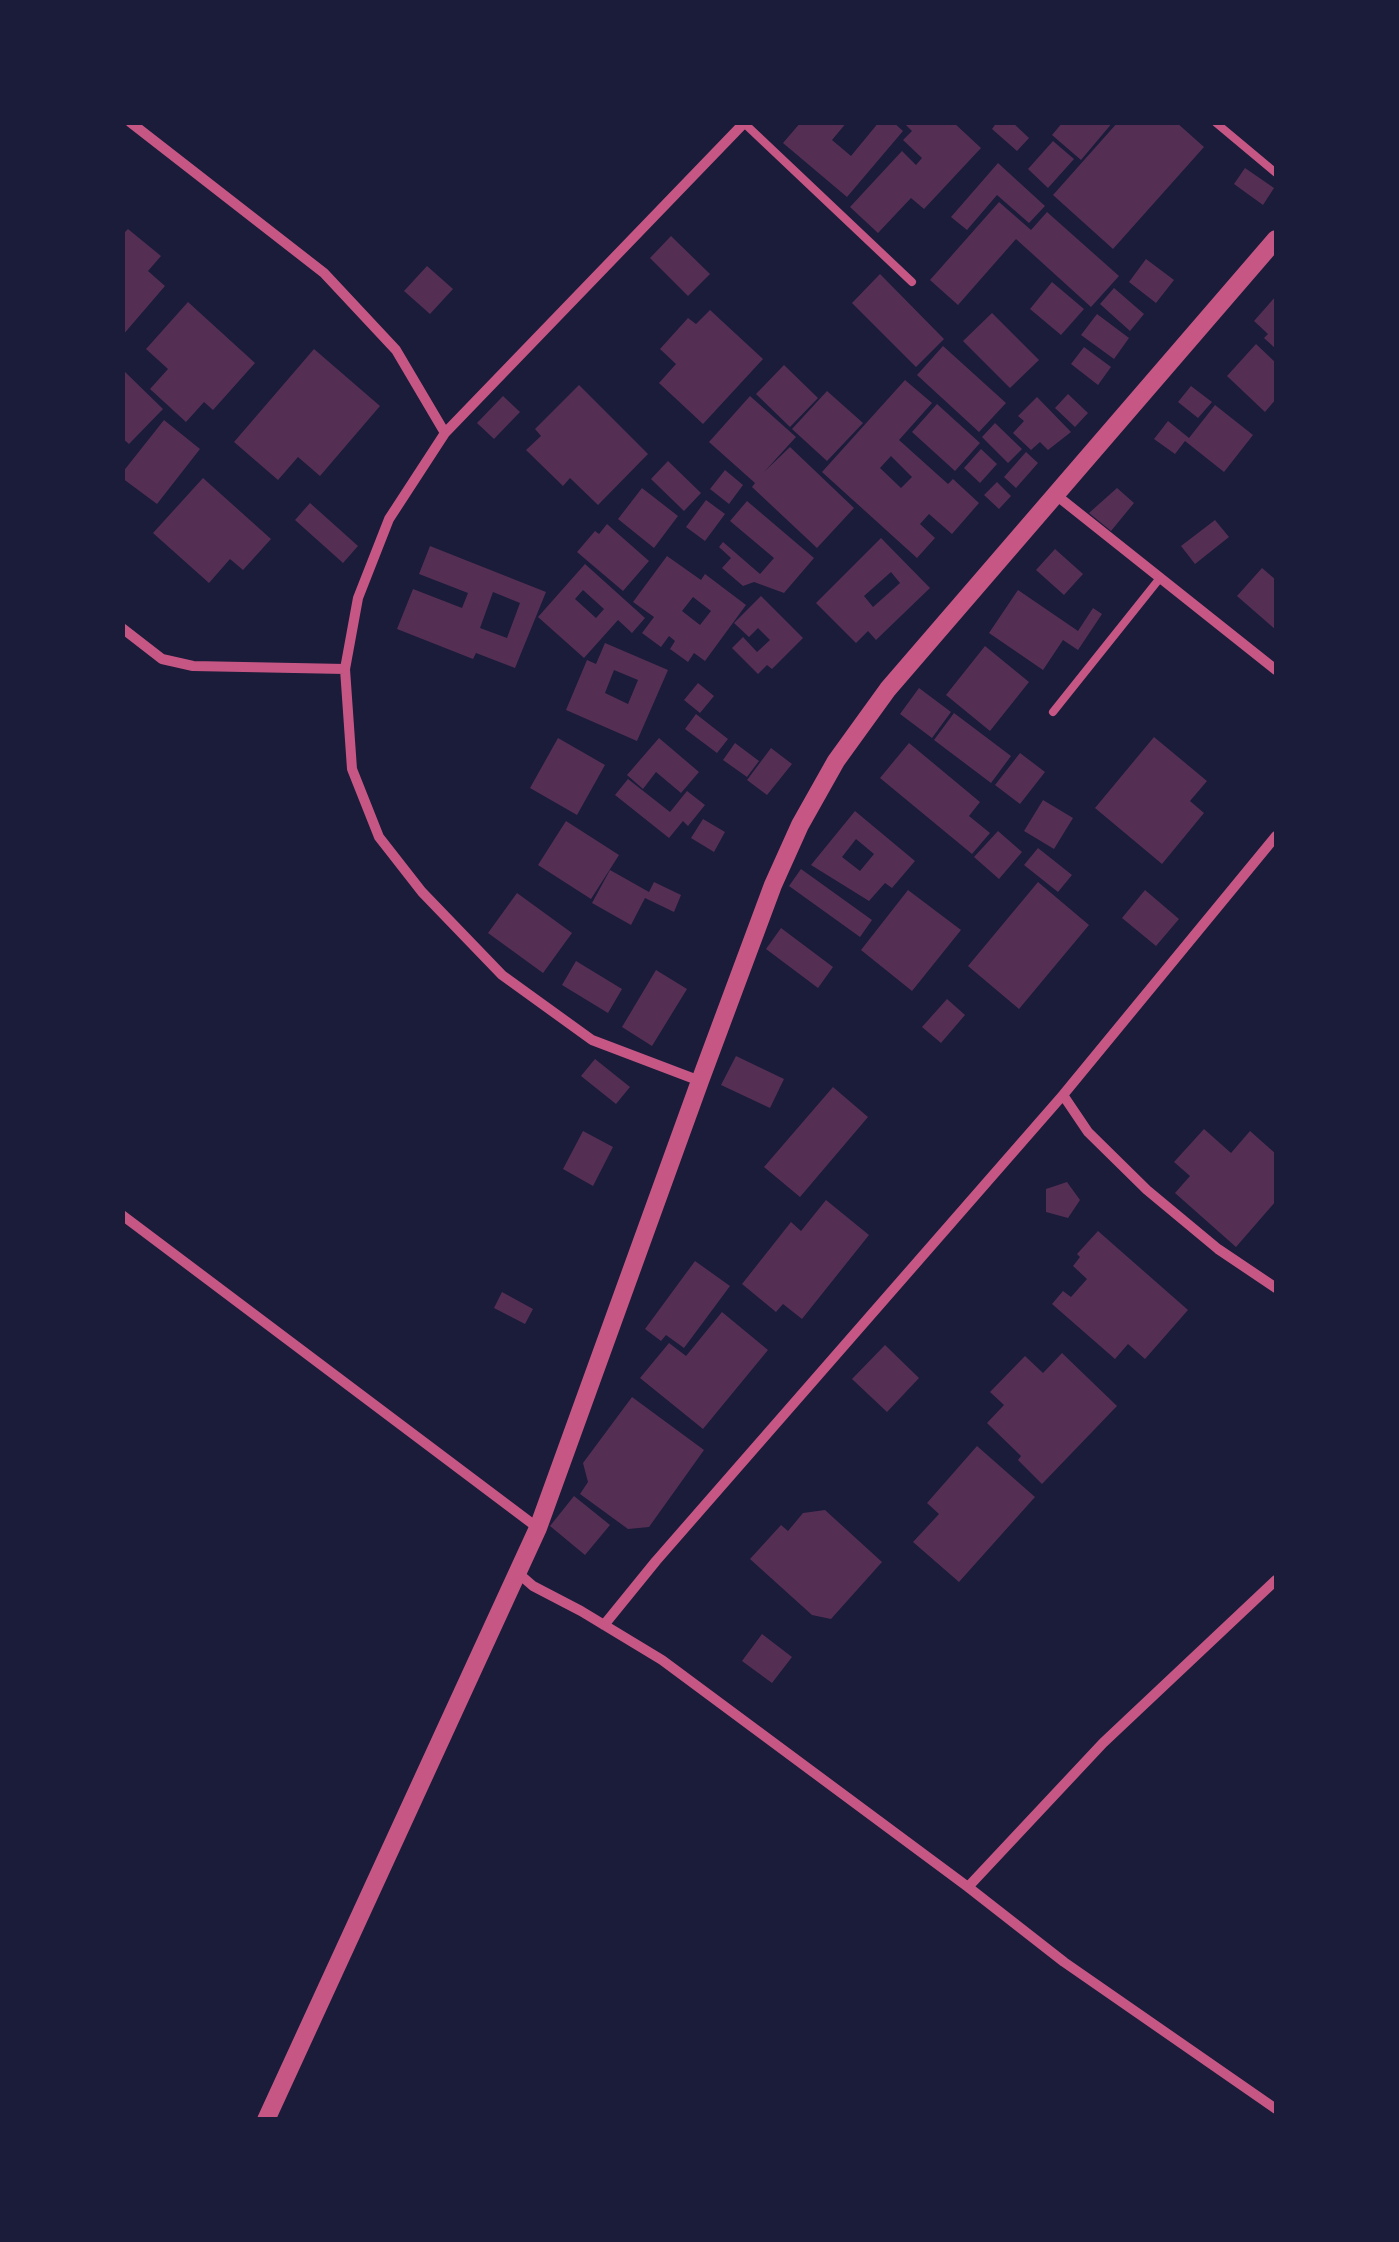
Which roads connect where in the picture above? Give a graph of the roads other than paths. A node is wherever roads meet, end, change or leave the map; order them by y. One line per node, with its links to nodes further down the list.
1 (130, 122): 7 (street)
2 (1215, 122): 4 (lane)
3 (745, 123): 6 (lane); 7 (street)
4 (1276, 173)
5 (1276, 239): 8 (street)
6 (912, 282)
7 (445, 433): 11 (street)
8 (1056, 495): 9 (street); 15 (street)
9 (1160, 578): 12 (street); 13 (lane)
10 (122, 628): 11 (street)
11 (345, 669): 15 (street)
12 (1276, 670)
13 (1053, 712)
14 (1276, 836): 16 (street)
15 (700, 1081): 19 (street)
16 (1063, 1095): 18 (street); 22 (street)
17 (122, 1215): 19 (street)
18 (1276, 1288)
19 (538, 1528): 20 (street)
20 (518, 1573): 22 (street); 25 (street)
21 (1276, 1580): 23 (street)
22 (604, 1625): 23 (street)
23 (968, 1886): 24 (street)
24 (1276, 2108)
25 (266, 2120)

